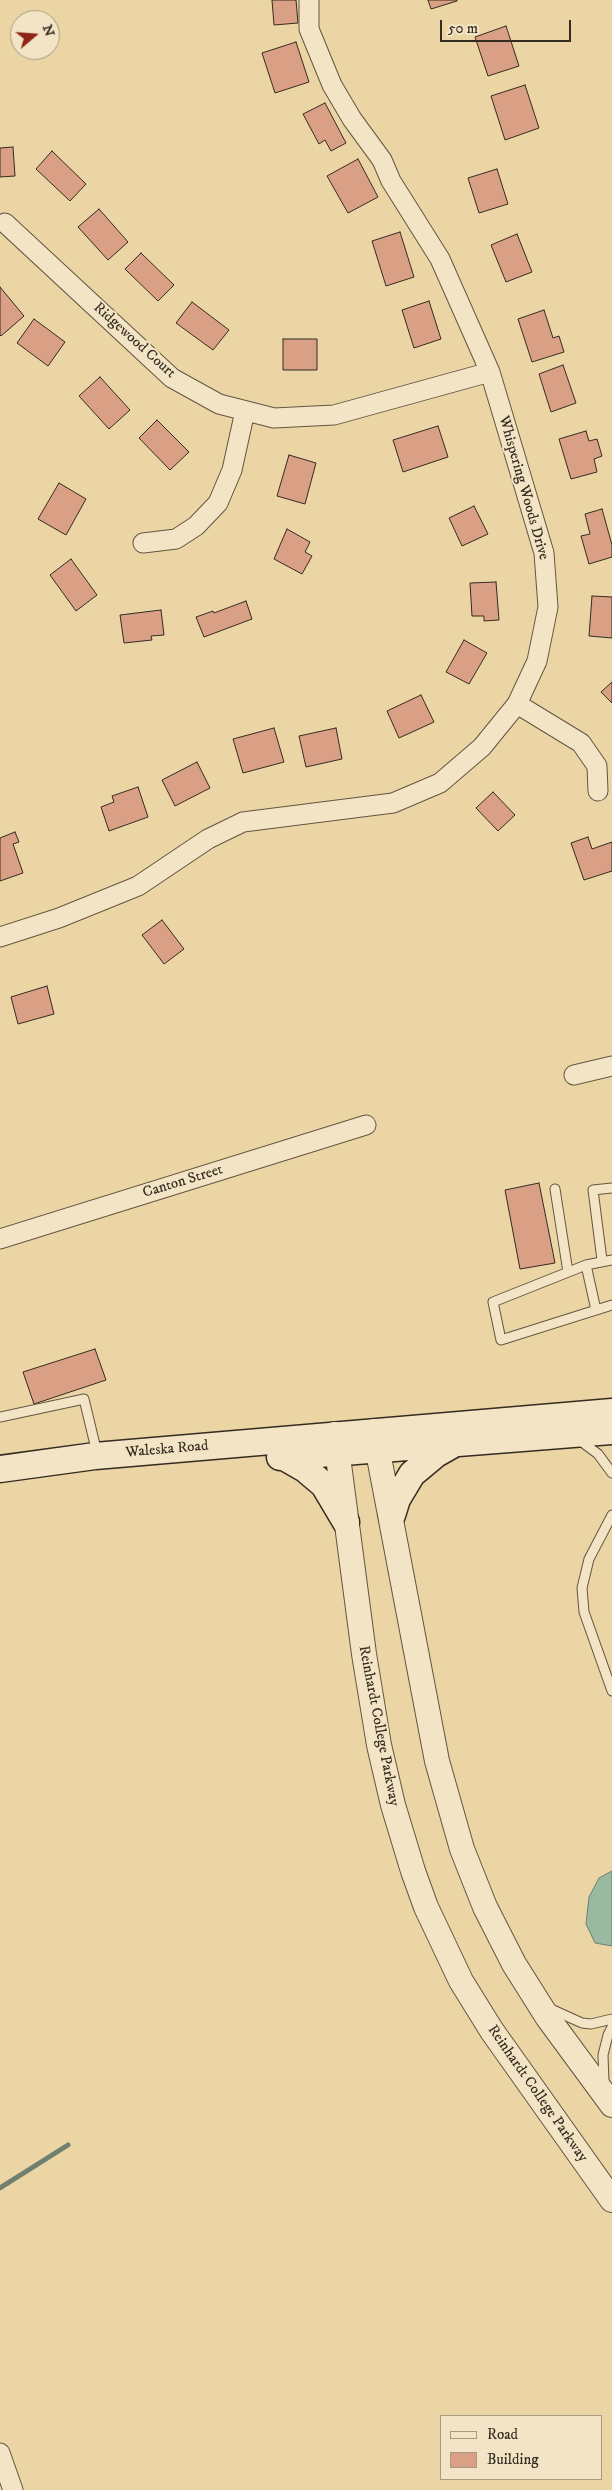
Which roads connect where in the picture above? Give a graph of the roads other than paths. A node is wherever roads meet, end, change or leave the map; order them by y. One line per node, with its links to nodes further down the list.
1 (309, 0): 3 (street, Whispering Woods Drive)
2 (5, 222): 4 (street, Ridgewood Court)
3 (490, 372): 4 (street, Ridgewood Court); 6 (street, Whispering Woods Drive)
4 (245, 411): 5 (street)
5 (143, 543)
6 (517, 704): 7 (street); 8 (street, Whispering Woods Drive)
7 (598, 791)
8 (0, 937)
9 (612, 1066): 10 (street)
10 (574, 1075)
11 (366, 1125): 14 (street, Canton Street)
12 (612, 1188): 15 (lane)
13 (555, 1189): 18 (lane)
14 (0, 1239)
15 (602, 1260): 16 (lane); 17 (lane)
16 (612, 1260)
17 (586, 1265): 18 (lane); 20 (lane)
18 (568, 1272): 20 (lane)
19 (612, 1305): 20 (lane)
20 (596, 1310)
21 (612, 1412): 25 (main road)
22 (0, 1418): 28 (lane)
23 (612, 1431): 24 (main road)
24 (569, 1434): 27 (main road); 31 (lane)
25 (376, 1440): 26 (main road); 27 (main road); 33 (street)
26 (336, 1443): 28 (main road, Waleska Road); 29 (main road, Waleska Road); 35 (street, Reinhardt College Parkway)
27 (455, 1443): 33 (main road)
28 (98, 1456): 30 (main road, Waleska Road)
29 (284, 1457): 32 (main road, Waleska Road); 35 (main road)
30 (0, 1469)
31 (612, 1473)
32 (0, 1477)
33 (392, 1515): 37 (street)
34 (612, 1515): 36 (lane)
35 (346, 1522): 41 (street, Reinhardt College Parkway)
36 (612, 1691)
37 (534, 1998): 38 (lane); 40 (street)
38 (612, 2019)
39 (612, 2027): 40 (lane)
40 (609, 2101)
41 (612, 2200)
42 (0, 2453): 43 (street)
43 (13, 2490)

